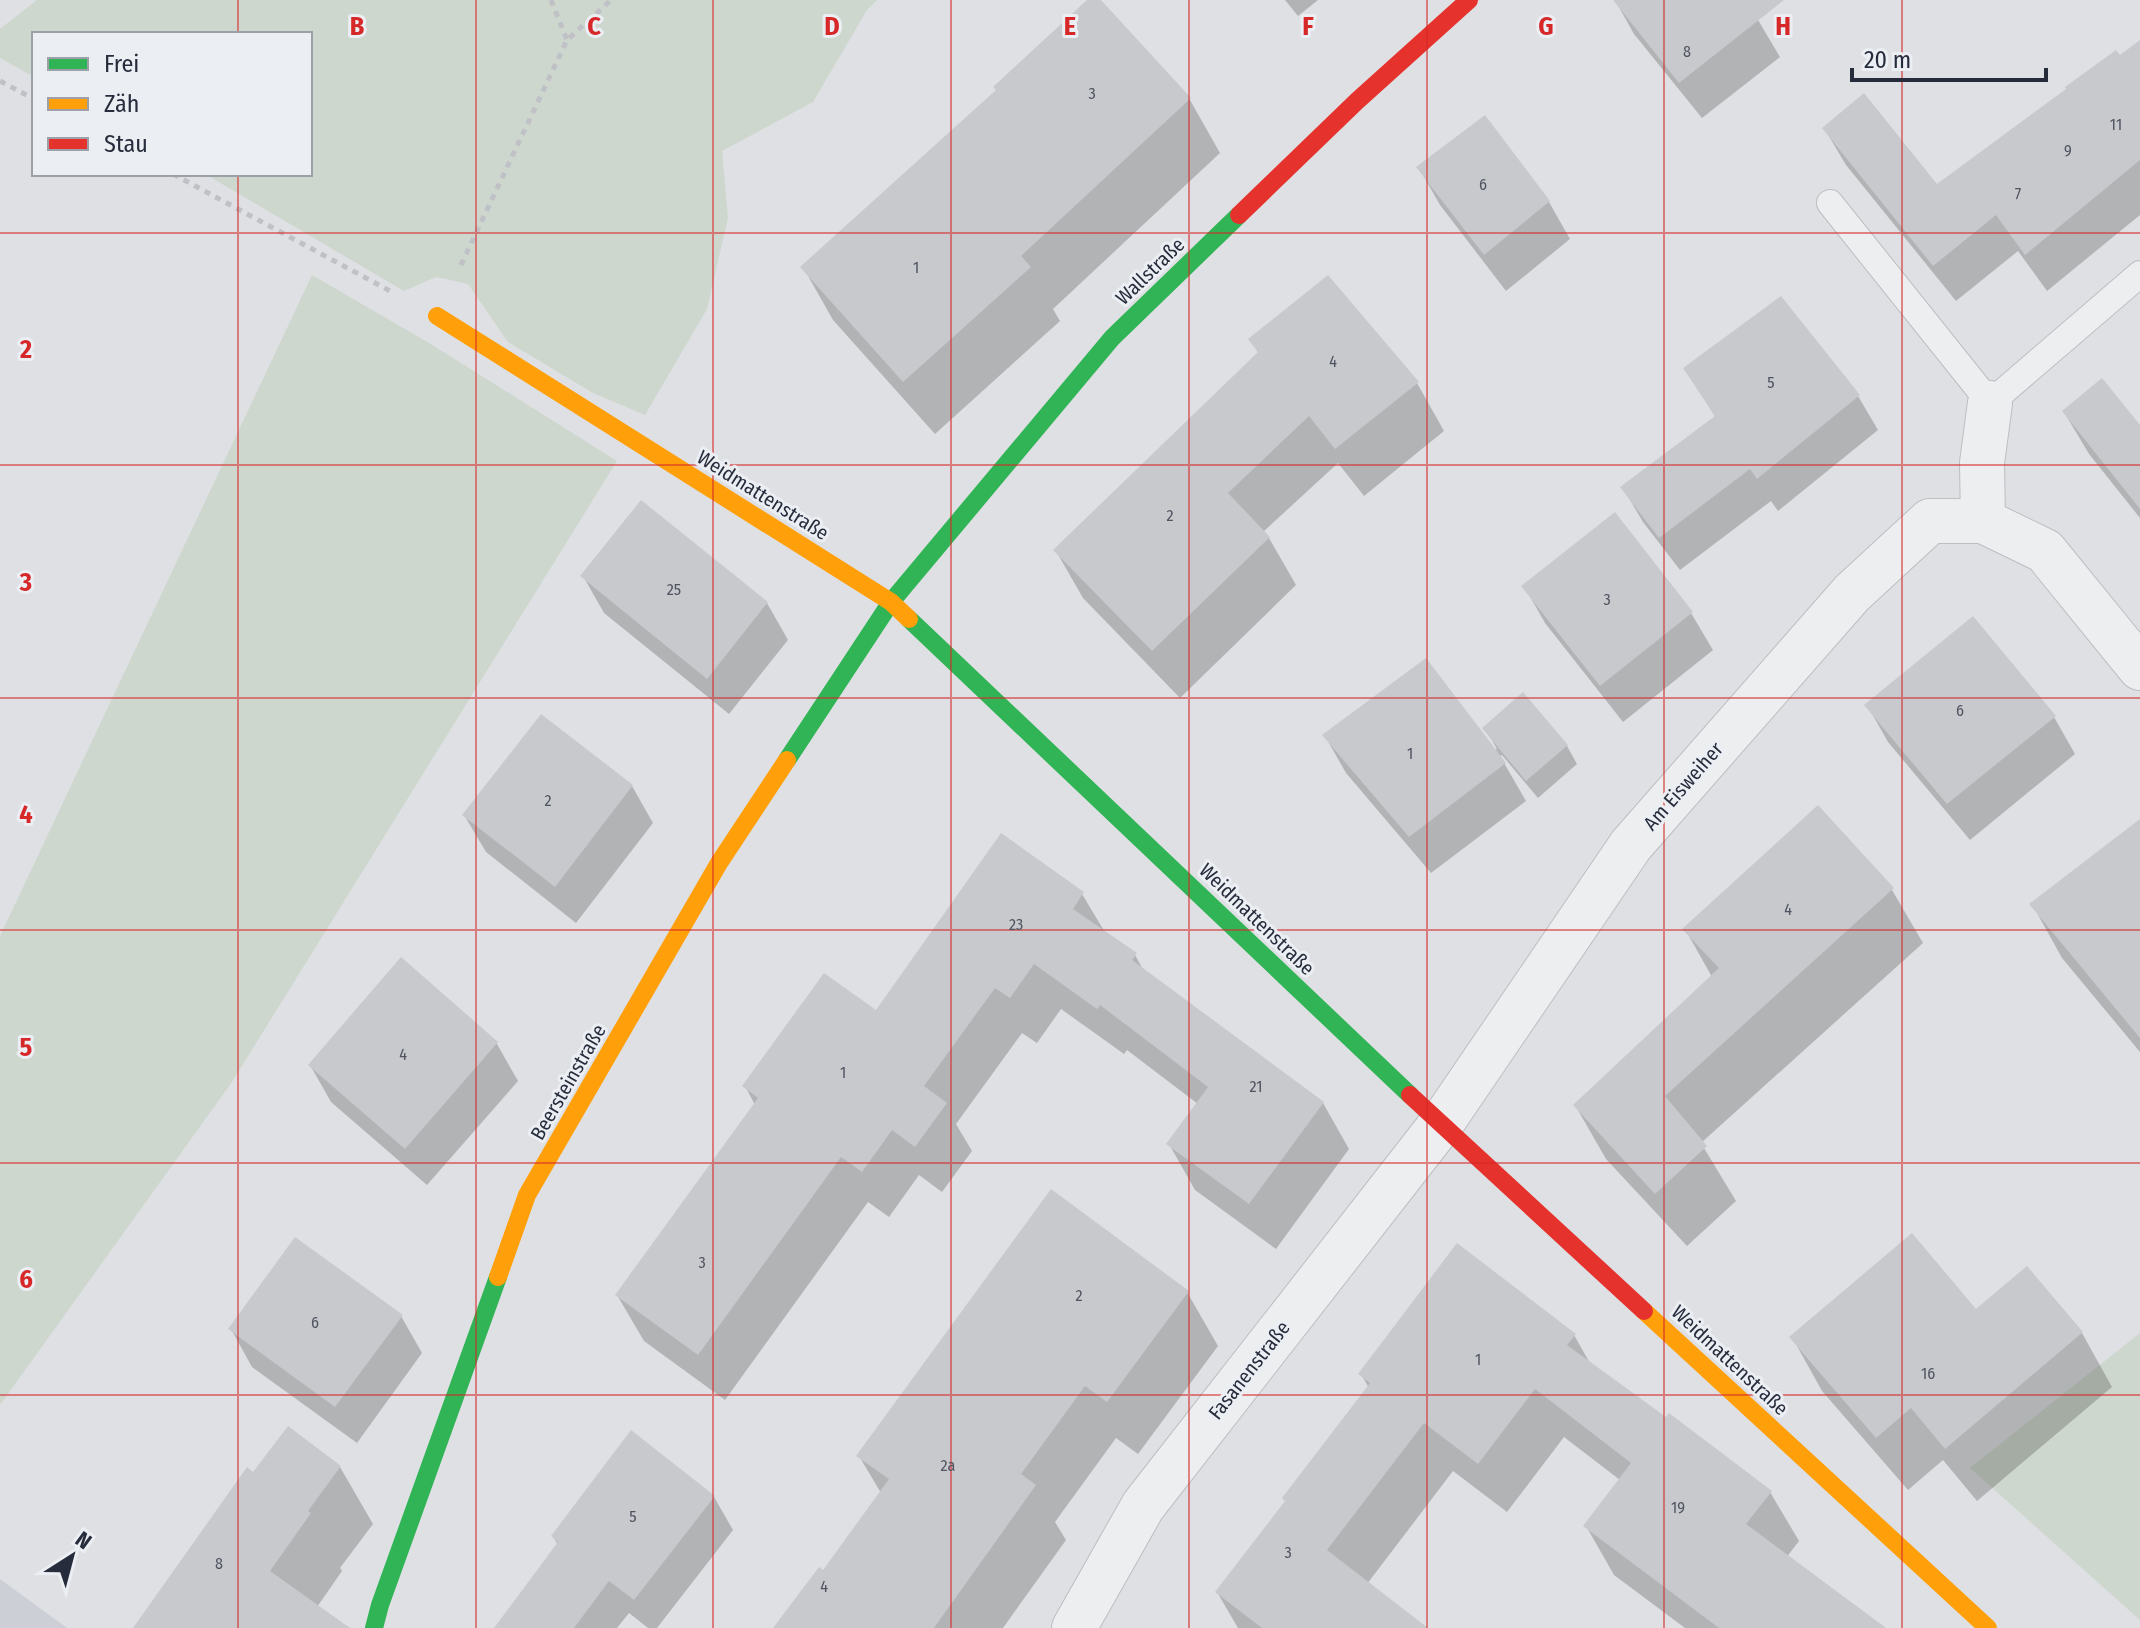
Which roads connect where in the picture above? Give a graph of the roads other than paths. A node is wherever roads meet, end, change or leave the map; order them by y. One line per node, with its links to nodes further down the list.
1 (1469, 0): 7 (street, Wallstraße)
2 (1830, 203): 5 (lane)
3 (2140, 274): 5 (lane)
4 (437, 316): 7 (street, Weidmattenstraße)
5 (1990, 403): 6 (street)
6 (1983, 521): 8 (street, Am Eisweiher); 9 (street, Am Eisweiher)
7 (891, 602): 9 (street, Weidmattenstraße); 10 (street, Beersteinstraße)
8 (2140, 668)
9 (1441, 1124): 11 (street, Fasanenstraße); 12 (street, Weidmattenstraße)
10 (374, 1628)
11 (1074, 1628)
12 (1988, 1628)

